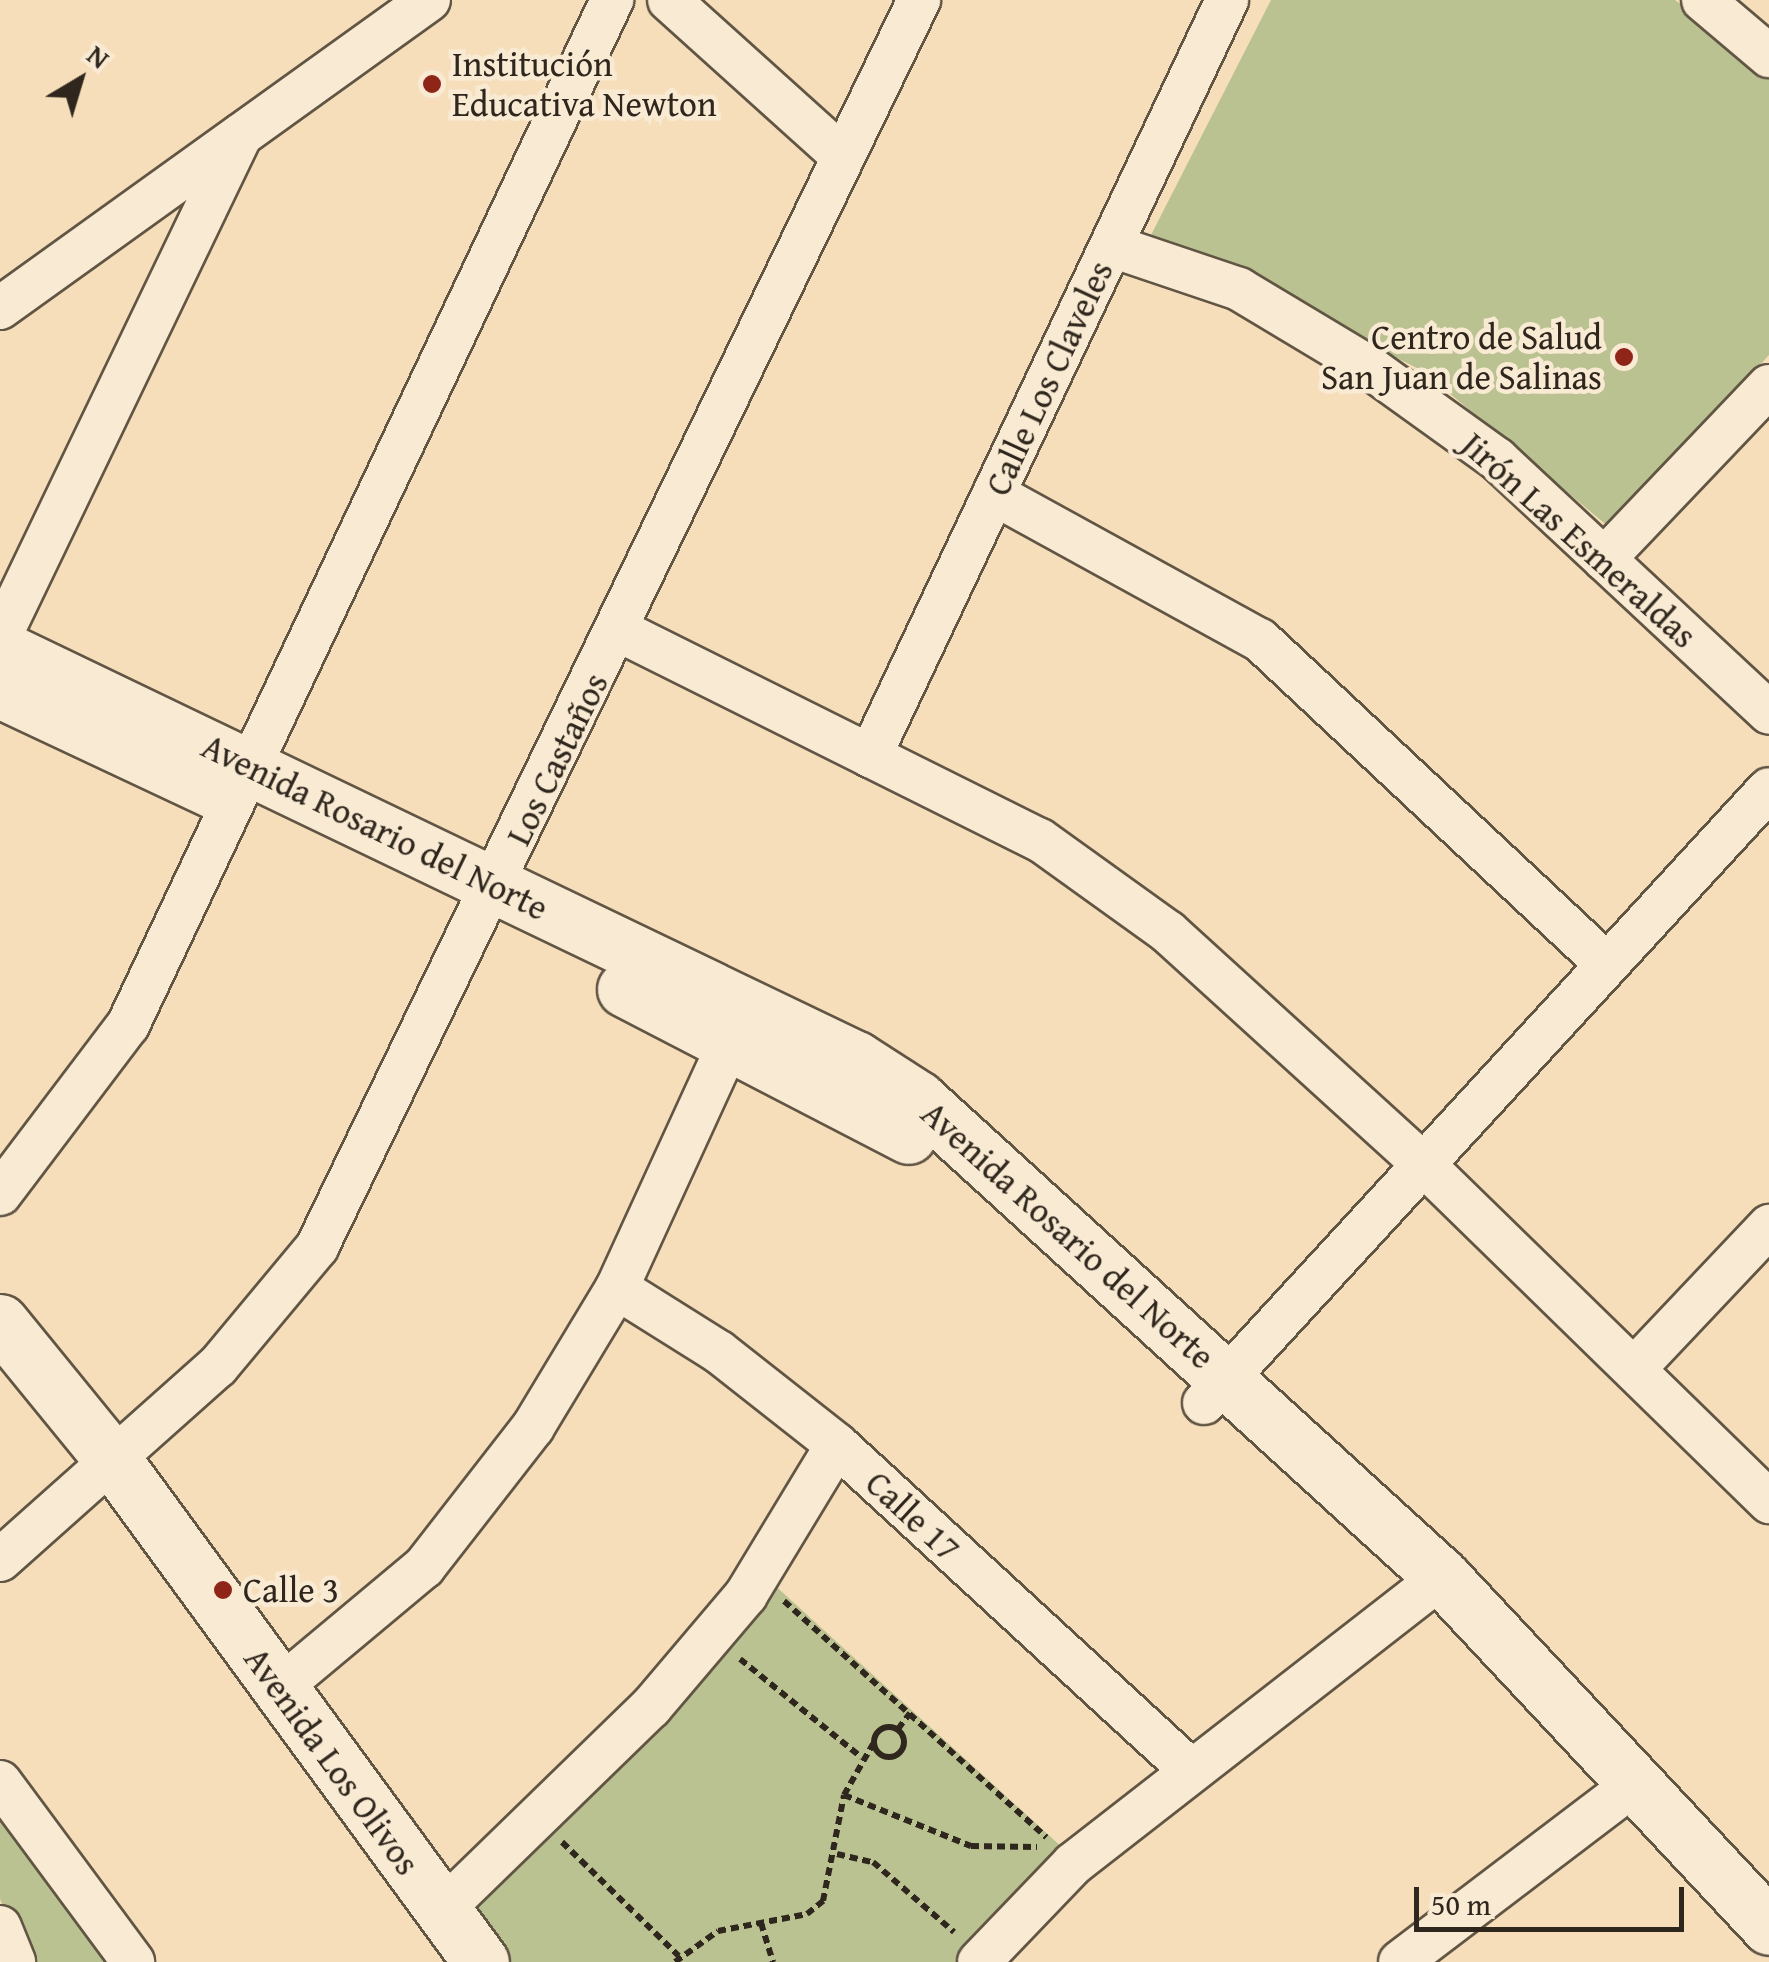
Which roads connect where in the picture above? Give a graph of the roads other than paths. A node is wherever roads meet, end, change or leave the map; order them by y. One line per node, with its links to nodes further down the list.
1 (429, 0): 8 (street)
2 (612, 0): 21 (street)
3 (669, 0): 9 (street)
4 (919, 0): 9 (street, Los Castaños)
5 (1227, 0): 10 (street, Calle Los Claveles)
6 (1703, 0): 7 (street)
7 (1769, 56)
8 (241, 135): 11 (street); 16 (street)
9 (841, 154): 15 (street, Los Castaños)
10 (1112, 246): 13 (street, Calle Los Claveles); 14 (street, Jirón Las Esmeraldas)
11 (0, 308)
12 (1769, 386): 14 (street)
13 (994, 494): 20 (street, Calle Los Claveles); 24 (street)
14 (1604, 558): 19 (street, Jirón Las Esmeraldas)
15 (620, 631): 20 (street); 23 (street, Los Castaños)
16 (0, 637)
17 (0, 648): 21 (street, Avenida Rosario del Norte)
18 (0, 690): 21 (street, Avenida Rosario del Norte)
19 (1769, 714)
20 (870, 756): 26 (street)
21 (239, 782): 23 (street, Avenida Rosario del Norte); 27 (street)
22 (1769, 789): 24 (street)
23 (487, 901): 25 (street, Avenida Rosario del Norte); 34 (street, Los Castaños)
24 (1606, 964): 26 (street)
25 (739, 1024): 29 (street); 32 (street, Avenida Rosario del Norte)
26 (1421, 1162): 31 (street); 32 (street)
27 (0, 1194)
28 (1769, 1226): 31 (street)
29 (617, 1288): 33 (street, Calle 17); 38 (street)
30 (0, 1322): 34 (street, Avenida Los Olivos)
31 (1634, 1368): 35 (street)
32 (1215, 1390): 37 (street, Avenida Rosario del Norte)
33 (836, 1446): 39 (street, Calle 17); 42 (street)
34 (116, 1464): 36 (street, Los Castaños); 38 (street, Avenida Los Olivos)
35 (1769, 1502)
36 (0, 1560)
37 (1429, 1590): 39 (street); 41 (street, Avenida Rosario del Norte)
38 (278, 1689): 42 (street, Avenida Los Olivos)
39 (1189, 1769): 45 (street)
40 (0, 1782): 48 (street)
41 (1623, 1793): 44 (street, Avenida Rosario del Norte); 46 (street); 50 (street, Avenida Rosario del Norte)
42 (442, 1910): 49 (street, Avenida Los Olivos)
43 (0, 1927): 47 (street)
44 (1769, 1927)
45 (969, 1949)
46 (1407, 1960)
47 (14, 1962)
48 (133, 1962)
49 (481, 1962)
50 (1754, 1962)

